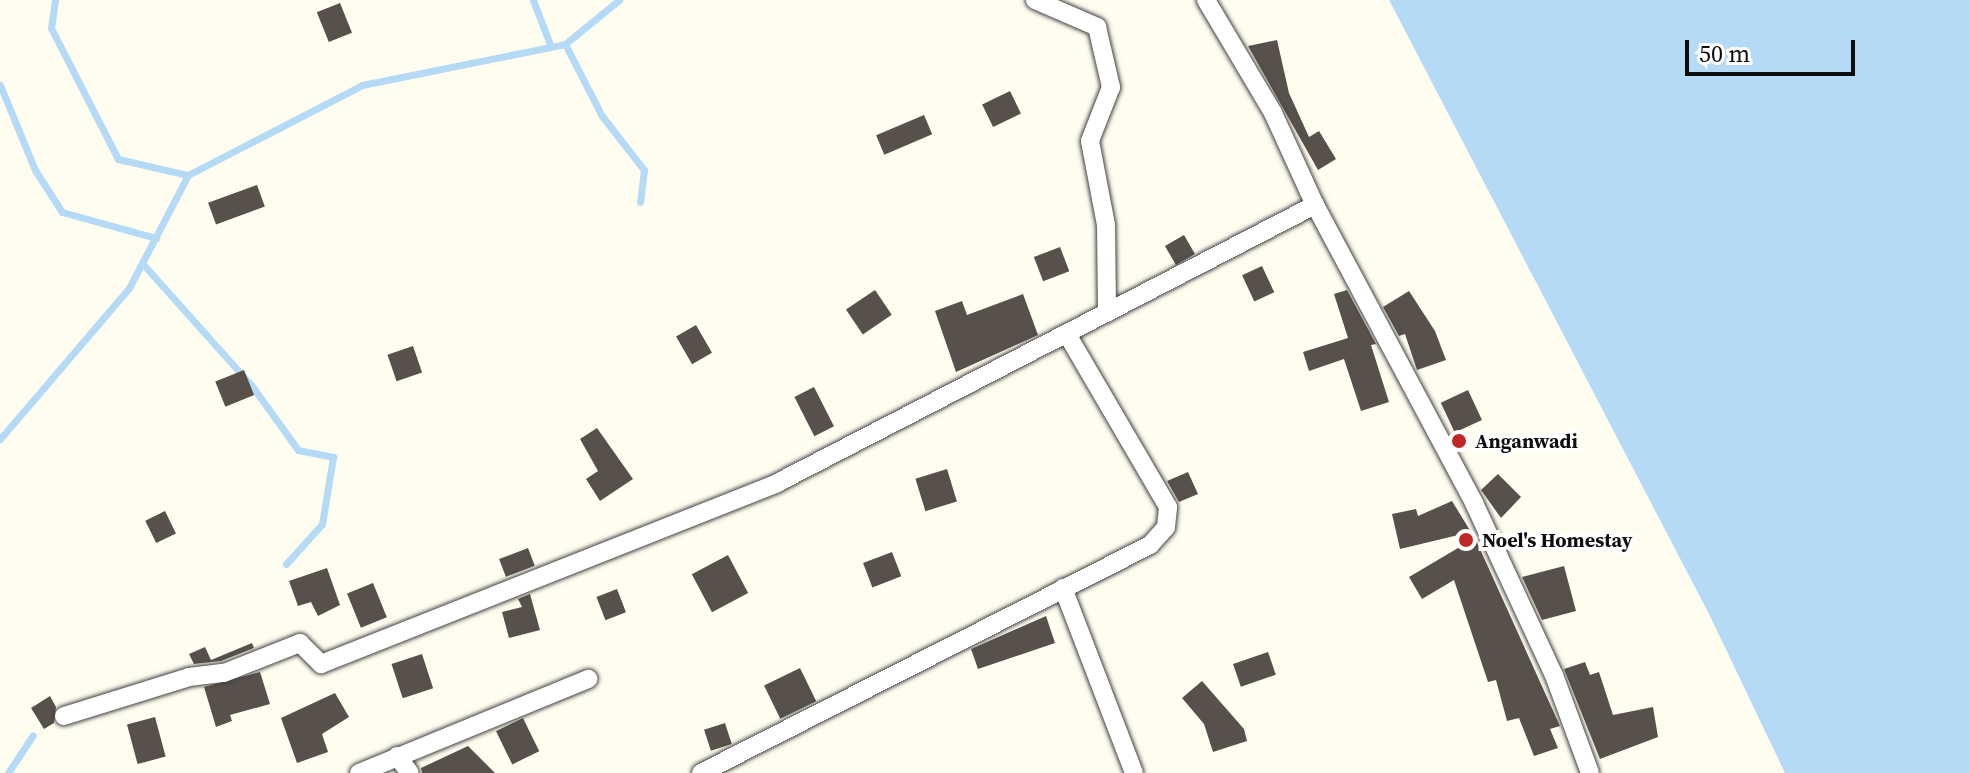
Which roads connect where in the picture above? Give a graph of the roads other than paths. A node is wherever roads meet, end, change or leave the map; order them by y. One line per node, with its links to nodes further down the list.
1 (1035, 0): 4 (street)
2 (1206, 0): 3 (street)
3 (1315, 205): 4 (street); 14 (street)
4 (1107, 313): 5 (street)
5 (1067, 334): 6 (street); 8 (street)
6 (1063, 588): 12 (street); 13 (street)
7 (588, 679): 9 (street)
8 (64, 716)
9 (397, 756): 10 (street); 11 (street)
10 (359, 773)
11 (410, 773)
12 (701, 773)
13 (1134, 773)
14 (1590, 773)

